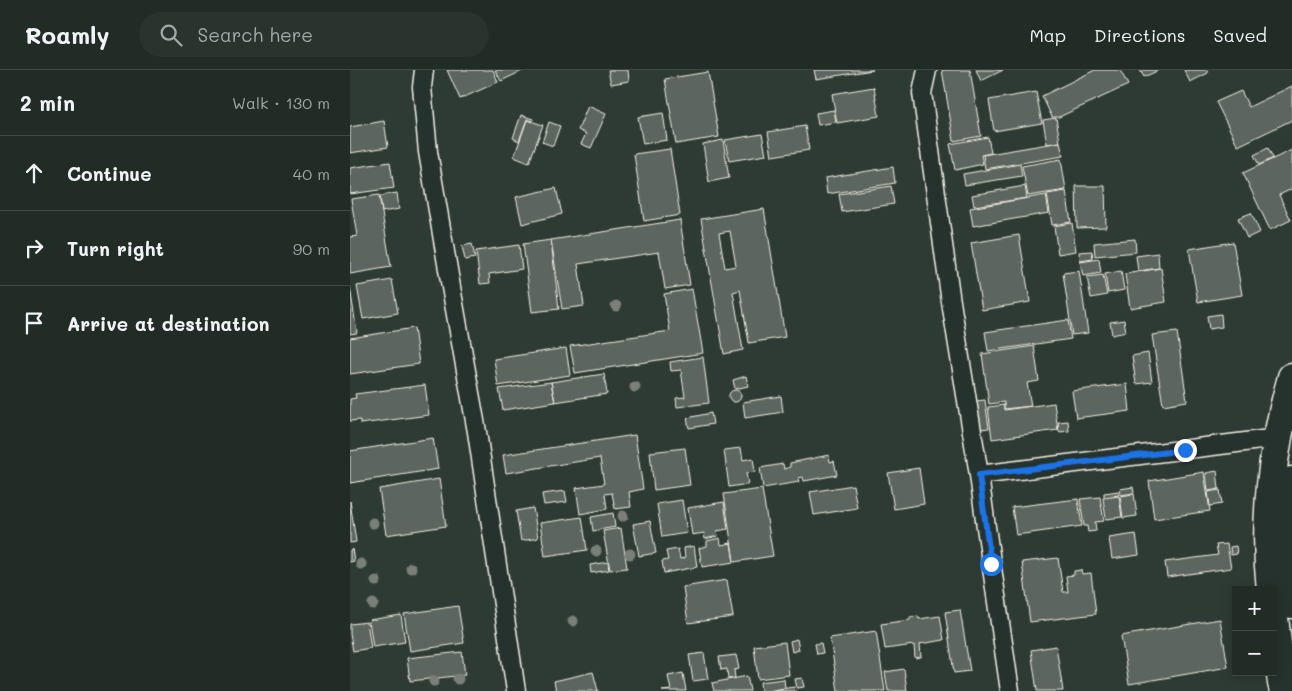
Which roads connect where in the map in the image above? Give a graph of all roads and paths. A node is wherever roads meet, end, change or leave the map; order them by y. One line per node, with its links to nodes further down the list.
1 (424, 70): 10 (street)
2 (927, 70): 5 (street)
3 (1292, 377): 4 (highway)
4 (1278, 438): 5 (street); 7 (highway)
5 (979, 475): 11 (street)
6 (1292, 481): 8 (highway)
7 (1270, 586)
8 (1292, 604)
9 (1276, 631): 12 (highway)
10 (516, 691)
11 (1010, 691)
12 (1284, 691)

